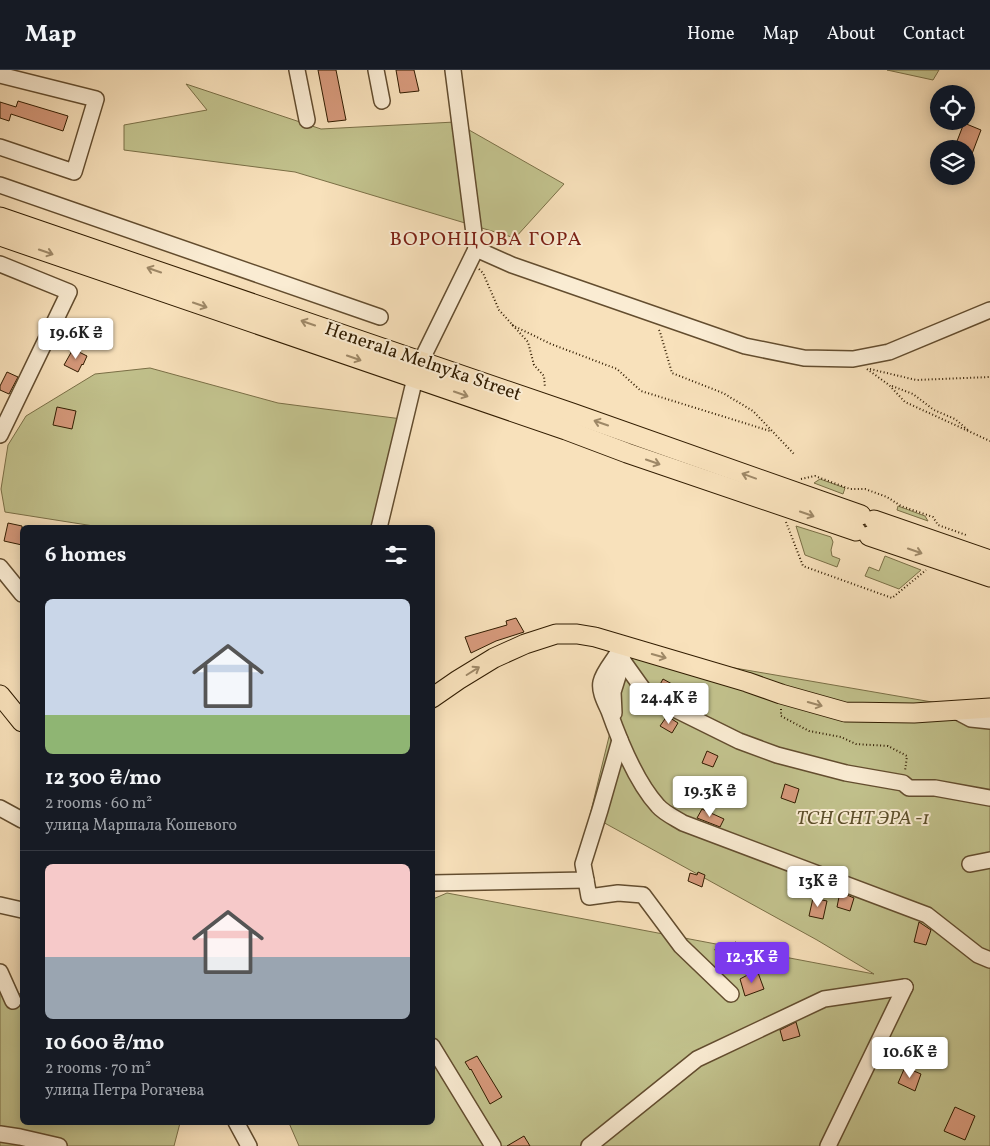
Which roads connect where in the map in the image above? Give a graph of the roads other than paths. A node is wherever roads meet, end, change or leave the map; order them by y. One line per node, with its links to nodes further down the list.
1 (297, 70): 6 (street)
2 (376, 70): 5 (street)
3 (453, 70): 11 (street)
4 (0, 75): 7 (street)
5 (382, 101)
6 (307, 120)
7 (0, 147)
8 (0, 186): 14 (street)
9 (0, 217): 15 (main road, Henerala Melnyka Street, one-way to 9)
10 (0, 236): 15 (main road, Henerala Melnyka Street, one-way to 15)
11 (473, 254): 13 (street); 15 (street)
12 (0, 264): 16 (street)
13 (990, 310)
14 (380, 318)
15 (418, 370): 17 (street); 18 (main road, Henerala Melnyka Street)
16 (0, 436)
17 (380, 525)
18 (865, 525): 19 (main road, Henerala Melnyka Street); 21 (main road, Henerala Melnyka Street, one-way to 21)
19 (990, 560)
20 (0, 567): 22 (street)
21 (990, 577)
22 (20, 592)
23 (621, 653): 25 (main road, one-way to 23); 27 (main road, one-way to 27); 30 (street); 31 (street)
24 (0, 695): 28 (main road)
25 (435, 696)
26 (990, 708): 27 (main road)
27 (954, 710): 29 (street)
28 (20, 720)
29 (990, 722)
30 (618, 733): 36 (street); 40 (street)
31 (990, 798)
32 (0, 808): 33 (street)
33 (20, 819)
34 (990, 860): 35 (street)
35 (970, 864)
36 (586, 880): 37 (street); 42 (street)
37 (435, 883)
38 (0, 905): 39 (street)
39 (20, 910)
40 (990, 960)
41 (0, 972): 43 (street)
42 (731, 994)
43 (12, 1001)
44 (435, 1051): 49 (street)
45 (238, 1125): 48 (street)
46 (0, 1134): 47 (street)
47 (59, 1146)
48 (249, 1146)
49 (493, 1146)
50 (589, 1146): 51 (street)
51 (828, 1146)

